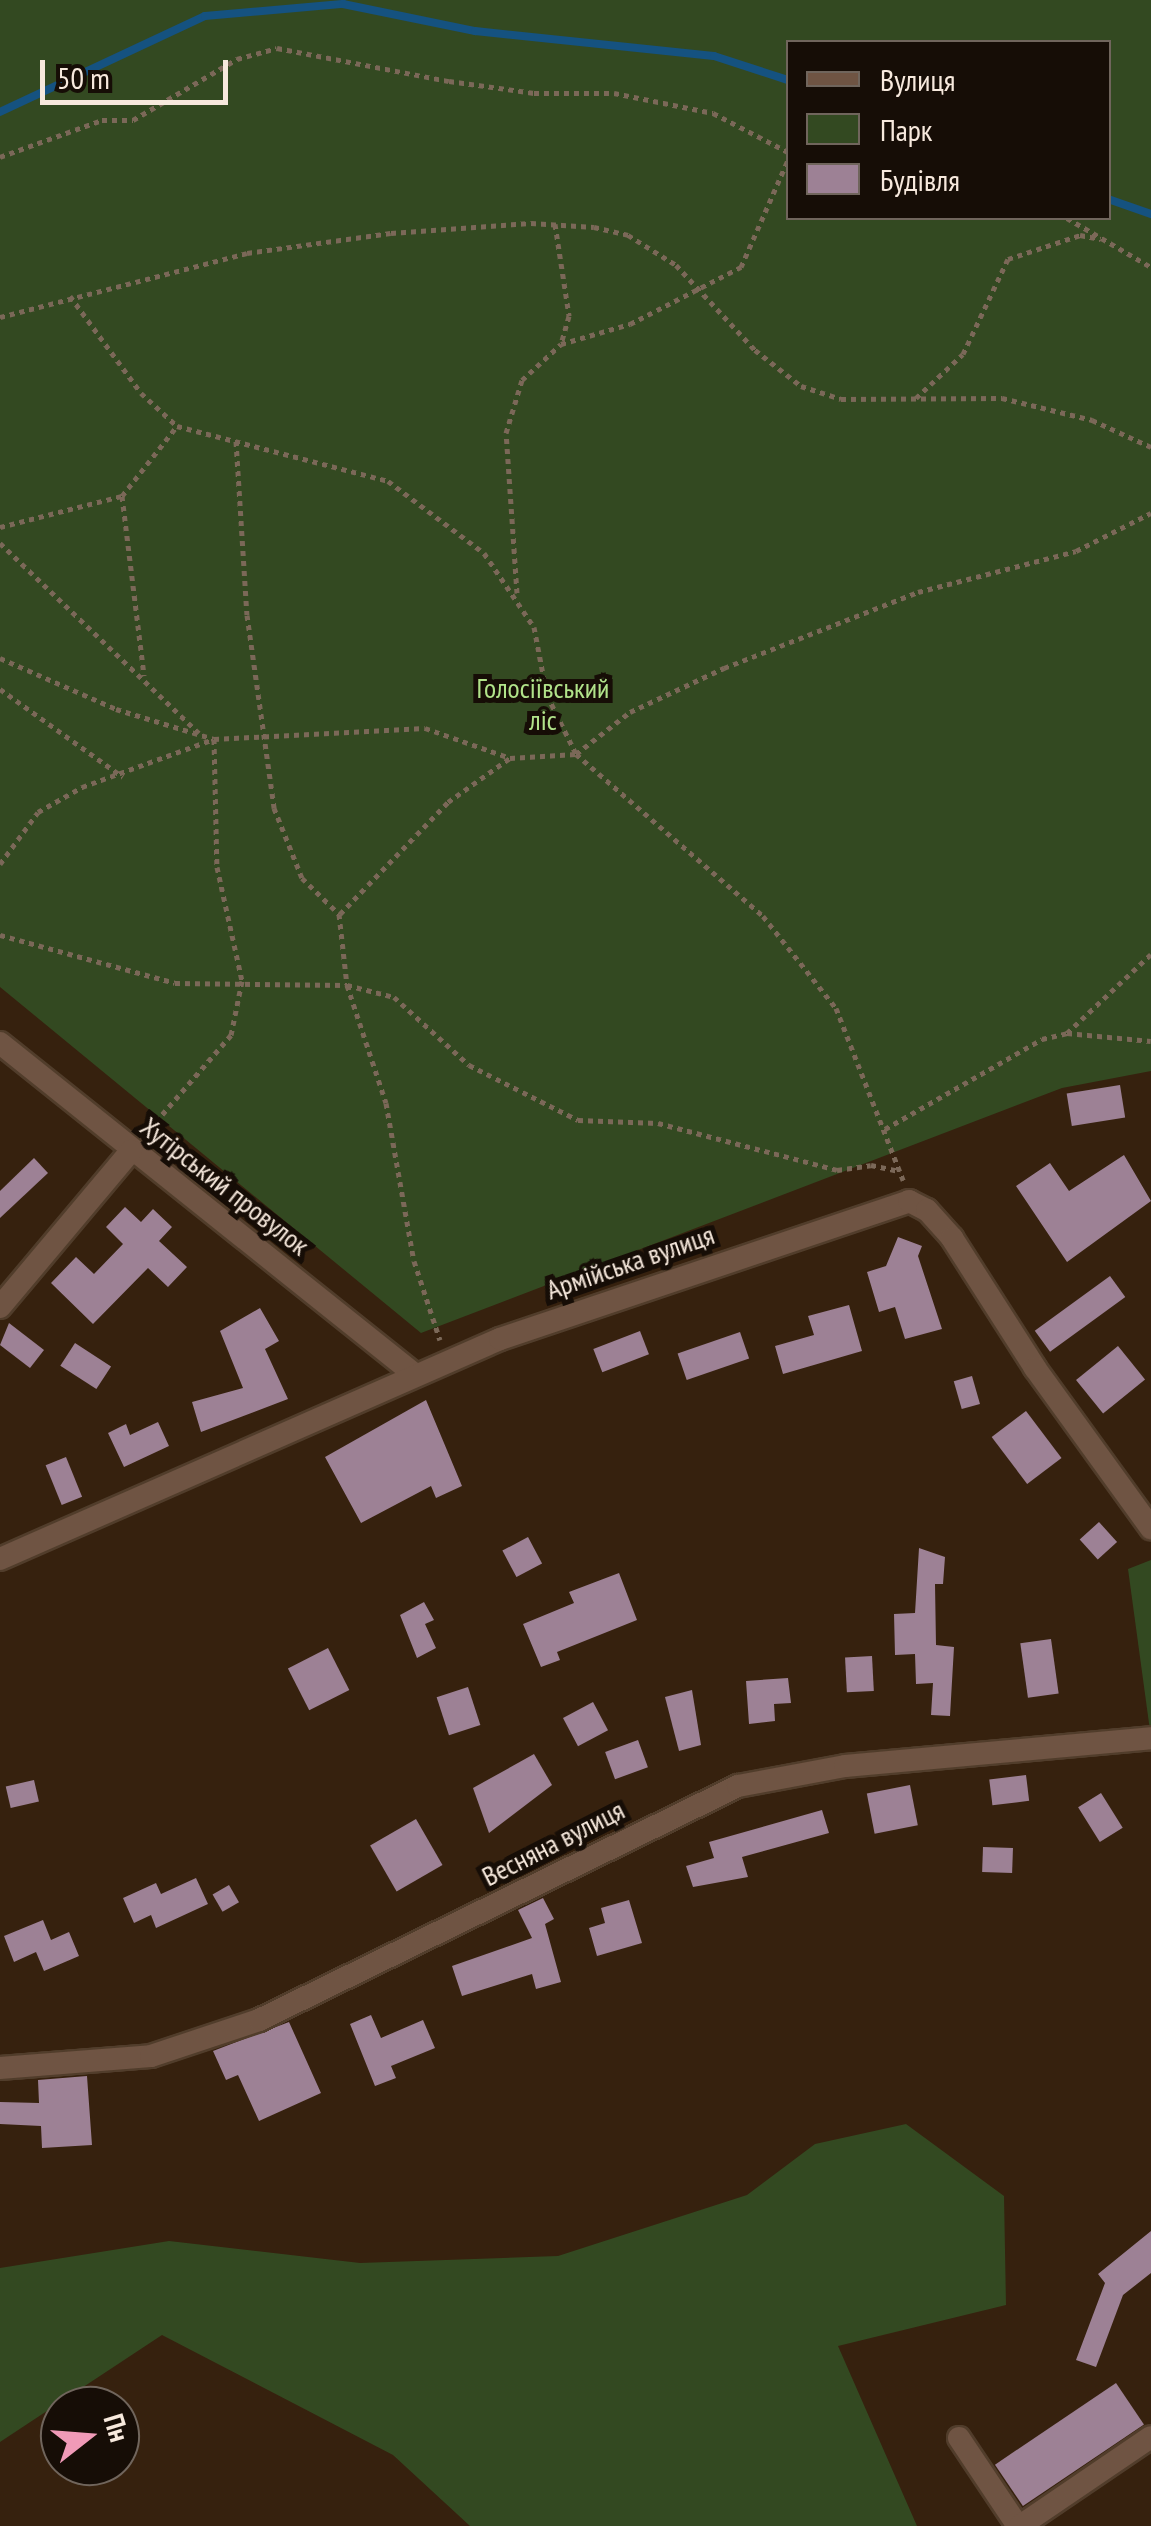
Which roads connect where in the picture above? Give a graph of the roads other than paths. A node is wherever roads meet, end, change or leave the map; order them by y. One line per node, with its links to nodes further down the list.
1 (0, 1044): 2 (street, Хутірський провулок)
2 (130, 1151): 3 (street); 4 (street, Хутірський провулок)
3 (0, 1307)
4 (414, 1374): 5 (street, Армійська вулиця); 6 (street, Армійська вулиця)
5 (1151, 1528)
6 (0, 1559)
7 (1151, 1738): 8 (street, Весняна вулиця)
8 (0, 2068)
9 (1151, 2436): 11 (street)
10 (959, 2438): 11 (street)
11 (1019, 2526)

